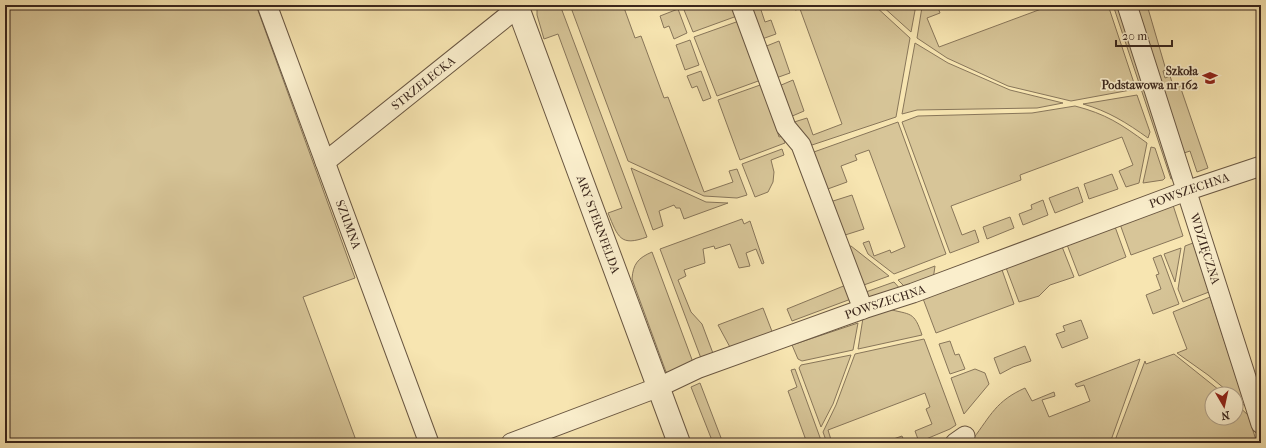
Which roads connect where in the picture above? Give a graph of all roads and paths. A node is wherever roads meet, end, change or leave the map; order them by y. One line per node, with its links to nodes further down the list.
1 (267, 5): 5 (street, SZUMNA)
2 (741, 5): 8 (street)
3 (1127, 5): 7 (street, WDZIĘCZNA)
4 (519, 6): 5 (street, STRZELECKA); 9 (street, ARY STERNFELDA)
5 (325, 162): 11 (street, SZUMNA)
6 (1261, 166): 7 (street, POWSZECHNA)
7 (1186, 191): 8 (street, POWSZECHNA); 10 (street, WDZIĘCZNA)
8 (863, 309): 9 (street, POWSZECHNA)
9 (659, 387): 12 (street, POWSZECHNA); 13 (street, ARY STERNFELDA)
10 (1261, 424)
11 (429, 443)
12 (512, 443)
13 (679, 443)

